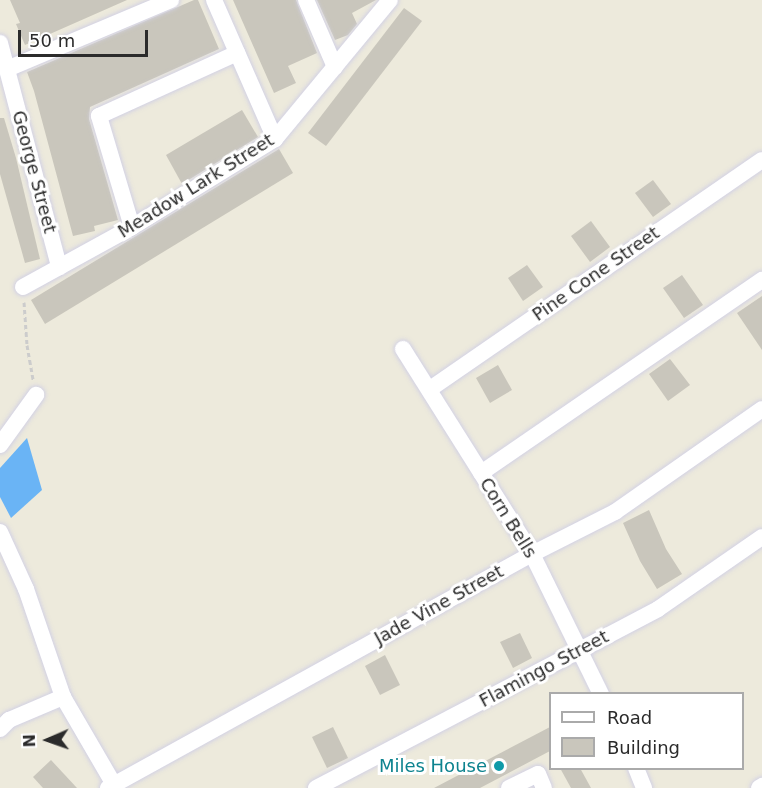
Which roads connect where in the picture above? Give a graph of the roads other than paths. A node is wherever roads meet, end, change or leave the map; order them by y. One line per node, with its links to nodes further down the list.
1 (171, 0): 8 (street)
2 (214, 0): 6 (street)
3 (306, 0): 7 (street)
4 (390, 0): 7 (street, Meadow Lark Street)
5 (0, 43): 8 (street, George Street)
6 (237, 53): 9 (street); 11 (street)
7 (335, 67): 9 (street, Meadow Lark Street)
8 (7, 69): 12 (street, George Street)
9 (276, 139): 11 (street, Meadow Lark Street)
10 (762, 160): 16 (street, Pine Cone Street)
11 (132, 227): 12 (street, Meadow Lark Street)
12 (59, 267): 14 (street, Meadow Lark Street)
13 (762, 280): 20 (street)
14 (23, 287)
15 (403, 349): 16 (street, Corn Bells)
16 (430, 389): 20 (street, Corn Bells)
17 (36, 395): 19 (street)
18 (762, 409): 23 (street, Jade Vine Street)
19 (0, 445)
20 (481, 473): 23 (street, Corn Bells)
21 (0, 532): 26 (street)
22 (762, 537): 24 (street, Flamingo Street)
23 (532, 554): 24 (street, Corn Bells); 29 (street, Jade Vine Street)
24 (582, 650): 25 (street, Corn Bells); 30 (street, Flamingo Street)
25 (602, 692)
26 (63, 697): 27 (street); 29 (street)
27 (0, 729)
28 (637, 770): 33 (street)
29 (113, 786)
30 (316, 788)
31 (509, 788): 32 (street)
32 (544, 788)
33 (644, 788)

